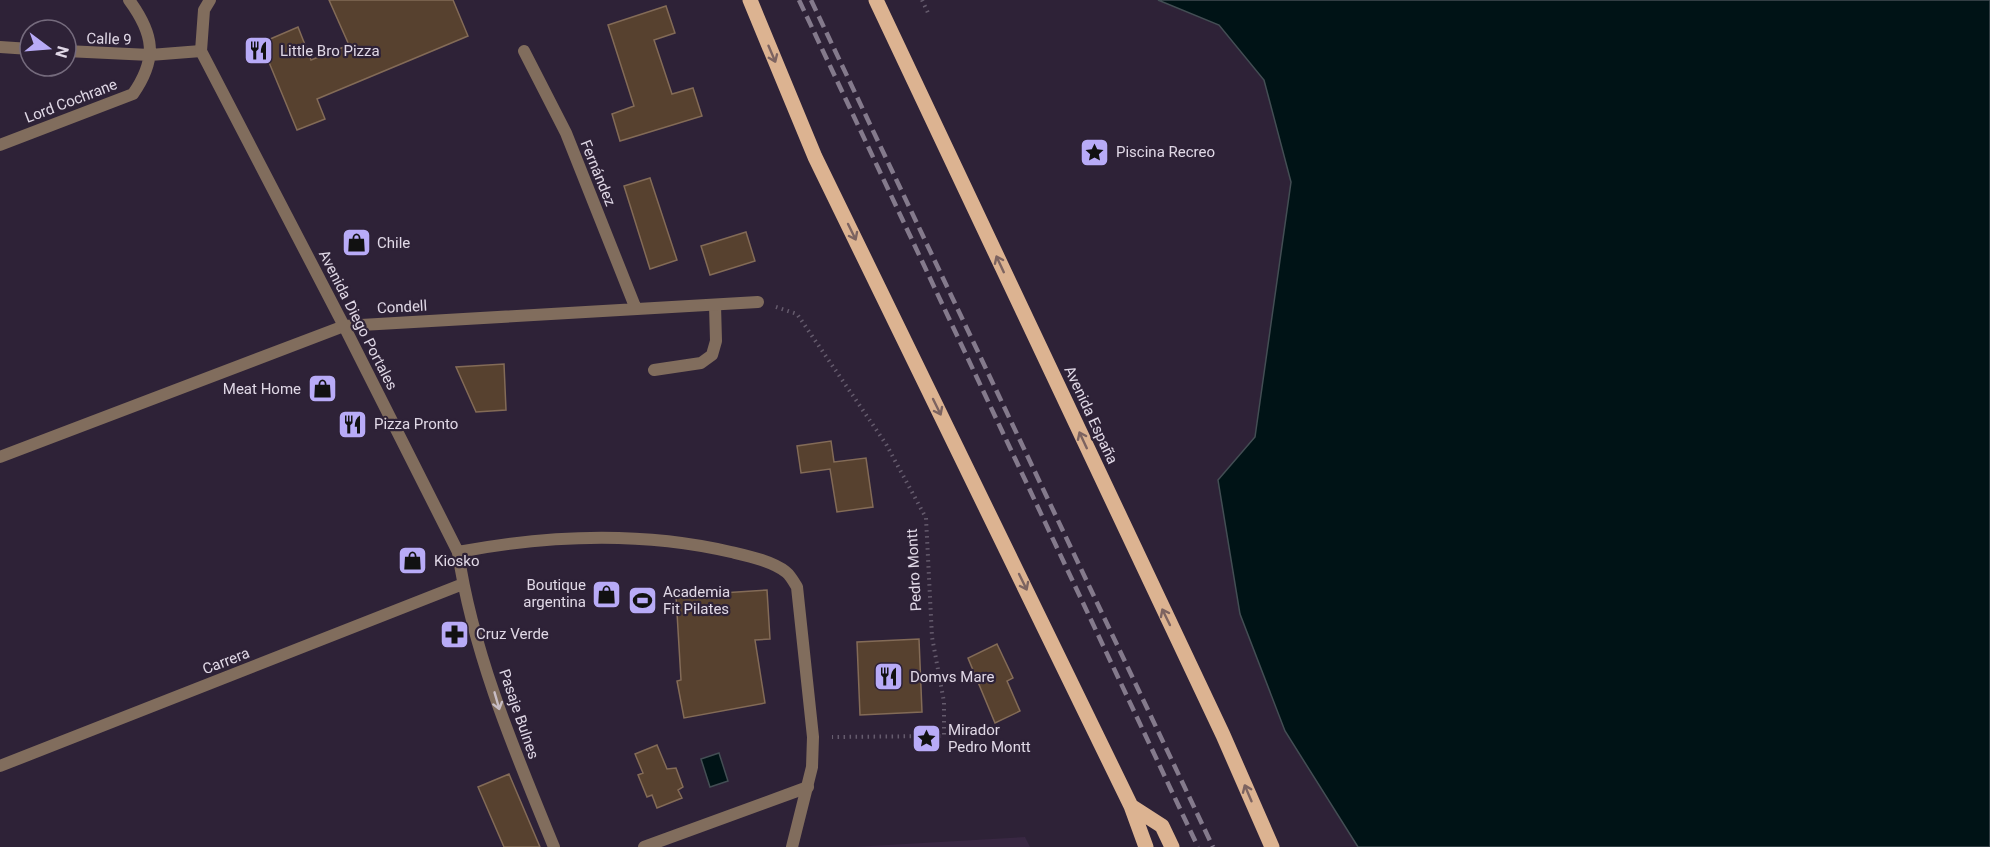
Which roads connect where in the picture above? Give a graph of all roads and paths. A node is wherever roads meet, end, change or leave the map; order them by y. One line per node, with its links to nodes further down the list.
1 (129, 0): 12 (street)
2 (210, 0): 9 (street)
3 (750, 0): 25 (main road, one-way to 25)
4 (876, 0): 31 (main road, Avenida España, one-way to 4)
5 (922, 0): 6 (path)
6 (929, 15)
7 (0, 47): 8 (street)
8 (18, 48)
9 (201, 51): 12 (street); 17 (street, Avenida Diego Portales)
10 (524, 51): 16 (street, Fernández)
11 (78, 52): 12 (street, Calle 9)
12 (150, 55): 13 (street, Lord Cochrane)
13 (0, 145)
14 (758, 302): 15 (street, Condell); 22 (path, Pedro Montt)
15 (715, 304): 16 (street, Condell); 18 (street)
16 (636, 309): 17 (street, Condell)
17 (344, 326): 19 (street, Condell); 20 (street, Avenida Diego Portales)
18 (654, 370)
19 (0, 457)
20 (458, 552): 21 (street, Pasaje Bulnes); 22 (street)
21 (463, 584): 23 (street, Carrera); 26 (street, Pasaje Bulnes, one-way to 26)
22 (813, 737): 24 (street)
23 (0, 766)
24 (808, 787): 27 (street); 28 (street)
25 (1131, 806): 29 (main road); 30 (main road)
26 (554, 847)
27 (644, 847)
28 (792, 847)
29 (1146, 847)
30 (1172, 847)
31 (1272, 847)

